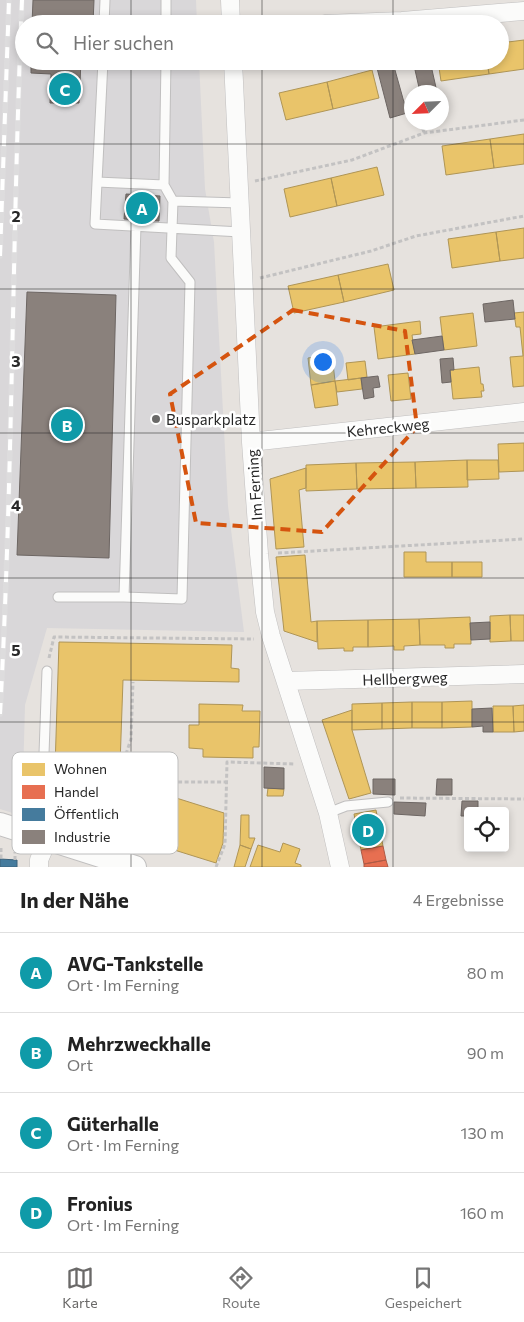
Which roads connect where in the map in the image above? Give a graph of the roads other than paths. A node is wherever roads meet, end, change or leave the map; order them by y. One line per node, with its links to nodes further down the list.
1 (106, 0): 5 (lane)
2 (166, 0): 6 (lane)
3 (230, 0): 7 (street)
4 (524, 11): 8 (street)
5 (105, 15)
6 (166, 15)
7 (231, 15)
8 (470, 15)
9 (102, 70): 12 (lane)
10 (166, 70): 13 (lane)
11 (233, 70): 15 (street, Im Ferning)
12 (97, 182): 13 (lane); 16 (lane)
13 (164, 185): 14 (lane)
14 (173, 201): 15 (lane); 17 (lane)
15 (240, 203): 18 (street, Im Ferning)
16 (136, 226): 17 (lane); 22 (lane)
17 (172, 228): 18 (lane); 22 (lane)
18 (241, 232): 20 (street, Im Ferning)
19 (524, 412): 20 (street, Kehreckweg)
20 (251, 442): 25 (street, Im Ferning)
21 (58, 597): 22 (lane)
22 (124, 598)
23 (47, 671): 26 (lane)
24 (524, 674): 25 (street, Hellbergweg)
25 (286, 681): 28 (street, Im Ferning)
26 (46, 752)
27 (388, 802): 28 (lane)
28 (328, 812): 35 (street, Im Ferning)
29 (0, 824): 30 (street)
30 (12, 828)
31 (41, 854): 33 (street)
32 (92, 854): 34 (street)
33 (39, 867)
34 (135, 867)
35 (340, 867)

